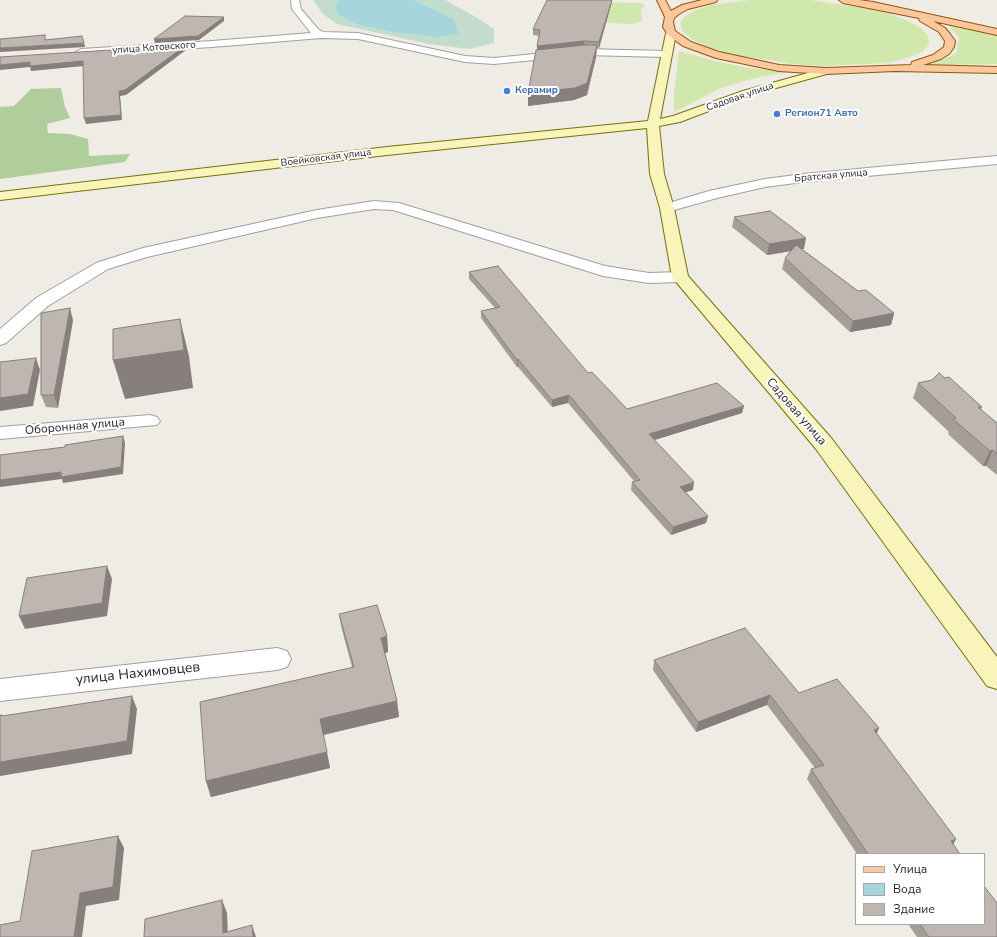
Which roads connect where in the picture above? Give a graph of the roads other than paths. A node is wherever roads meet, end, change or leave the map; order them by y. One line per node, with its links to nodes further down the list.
1 (296, 0): 9 (street)
2 (660, 0): 6 (main road)
3 (713, 0): 6 (main road)
4 (847, 0): 5 (main road)
5 (895, 10): 7 (main road); 12 (main road)
6 (670, 17): 8 (main road)
7 (997, 32)
8 (671, 33): 11 (main road); 14 (main road)
9 (321, 35): 10 (street, улица Котовского); 11 (street, улица Котовского)
10 (71, 53)
11 (667, 54): 15 (main road)
12 (895, 68): 13 (main road); 14 (main road)
13 (997, 70)
14 (826, 71): 15 (main road, Садовая улица)
15 (653, 124): 17 (main road, Воейковская улица); 18 (main road)
16 (997, 160): 18 (street, Братская улица)
17 (0, 196)
18 (667, 208): 19 (main road)
19 (680, 277): 20 (street); 24 (main road, Садовая улица)
20 (0, 339)
21 (150, 421): 22 (street, Оборонная улица)
22 (0, 433)
23 (277, 659): 25 (street, улица Нахимовцев)
24 (997, 678)
25 (0, 690)

